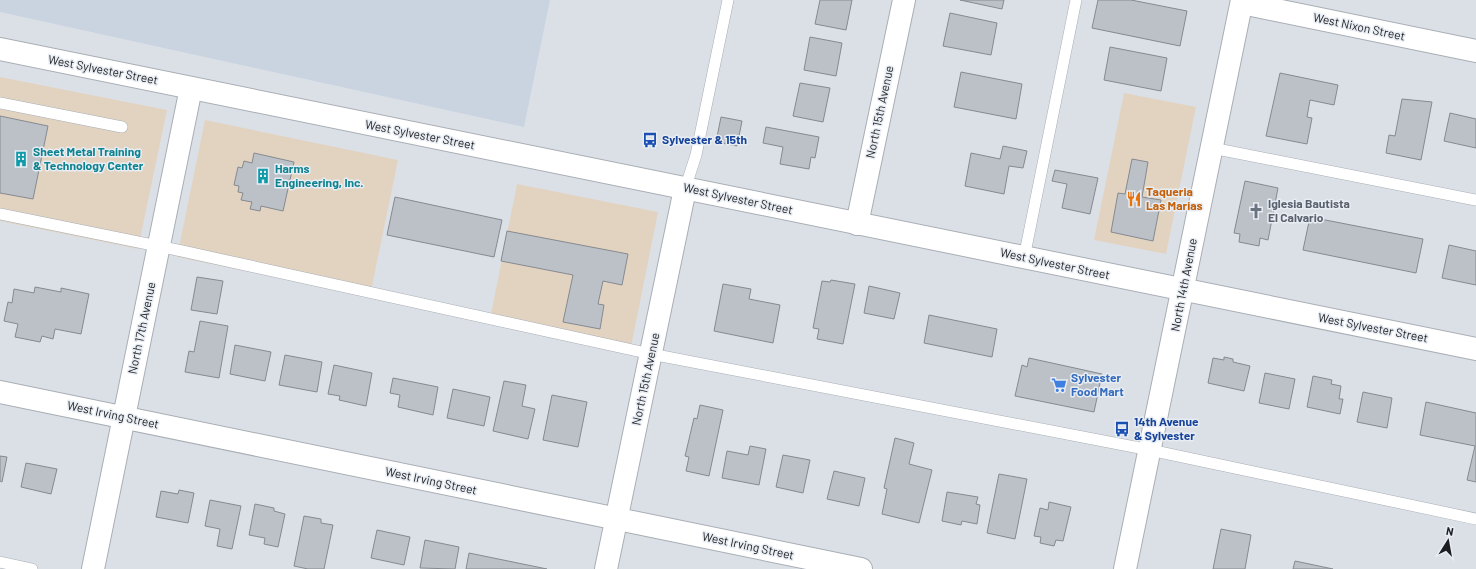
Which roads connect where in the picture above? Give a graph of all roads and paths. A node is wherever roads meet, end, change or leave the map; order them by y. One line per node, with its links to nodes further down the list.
1 (728, 0): 11 (lane)
2 (904, 0): 14 (street, North 15th Avenue)
3 (1076, 0): 16 (lane)
4 (1242, 2): 6 (street, West Nixon Street); 10 (street, North 14th Avenue)
5 (0, 49): 7 (street, West Sylvester Street)
6 (1476, 52)
7 (192, 88): 11 (street, West Sylvester Street); 15 (street, North 17th Avenue)
8 (0, 104): 9 (lane)
9 (122, 127)
10 (1212, 148): 12 (lane); 17 (street, North 14th Avenue)
11 (685, 189): 14 (street, West Sylvester Street); 19 (street, North 15th Avenue)
12 (1476, 200)
13 (0, 214): 15 (lane)
14 (857, 224): 16 (street, West Sylvester Street)
15 (159, 246): 19 (lane); 21 (street, North 17th Avenue)
16 (1024, 258): 17 (street, West Sylvester Street)
17 (1183, 290): 18 (street, West Sylvester Street); 22 (street, North 14th Avenue)
18 (1476, 349)
19 (651, 354): 22 (lane); 23 (street, North 15th Avenue)
20 (0, 392): 21 (street, West Irving Street)
21 (124, 418): 23 (street, West Irving Street); 27 (street, North 17th Avenue)
22 (1150, 450): 24 (lane); 30 (street, North 14th Avenue)
23 (617, 519): 28 (street, North 15th Avenue); 29 (street, West Irving Street)
24 (1476, 519)
25 (0, 562): 26 (lane)
26 (32, 569)
27 (93, 569)
28 (606, 569)
29 (861, 569)
30 (1125, 569)

